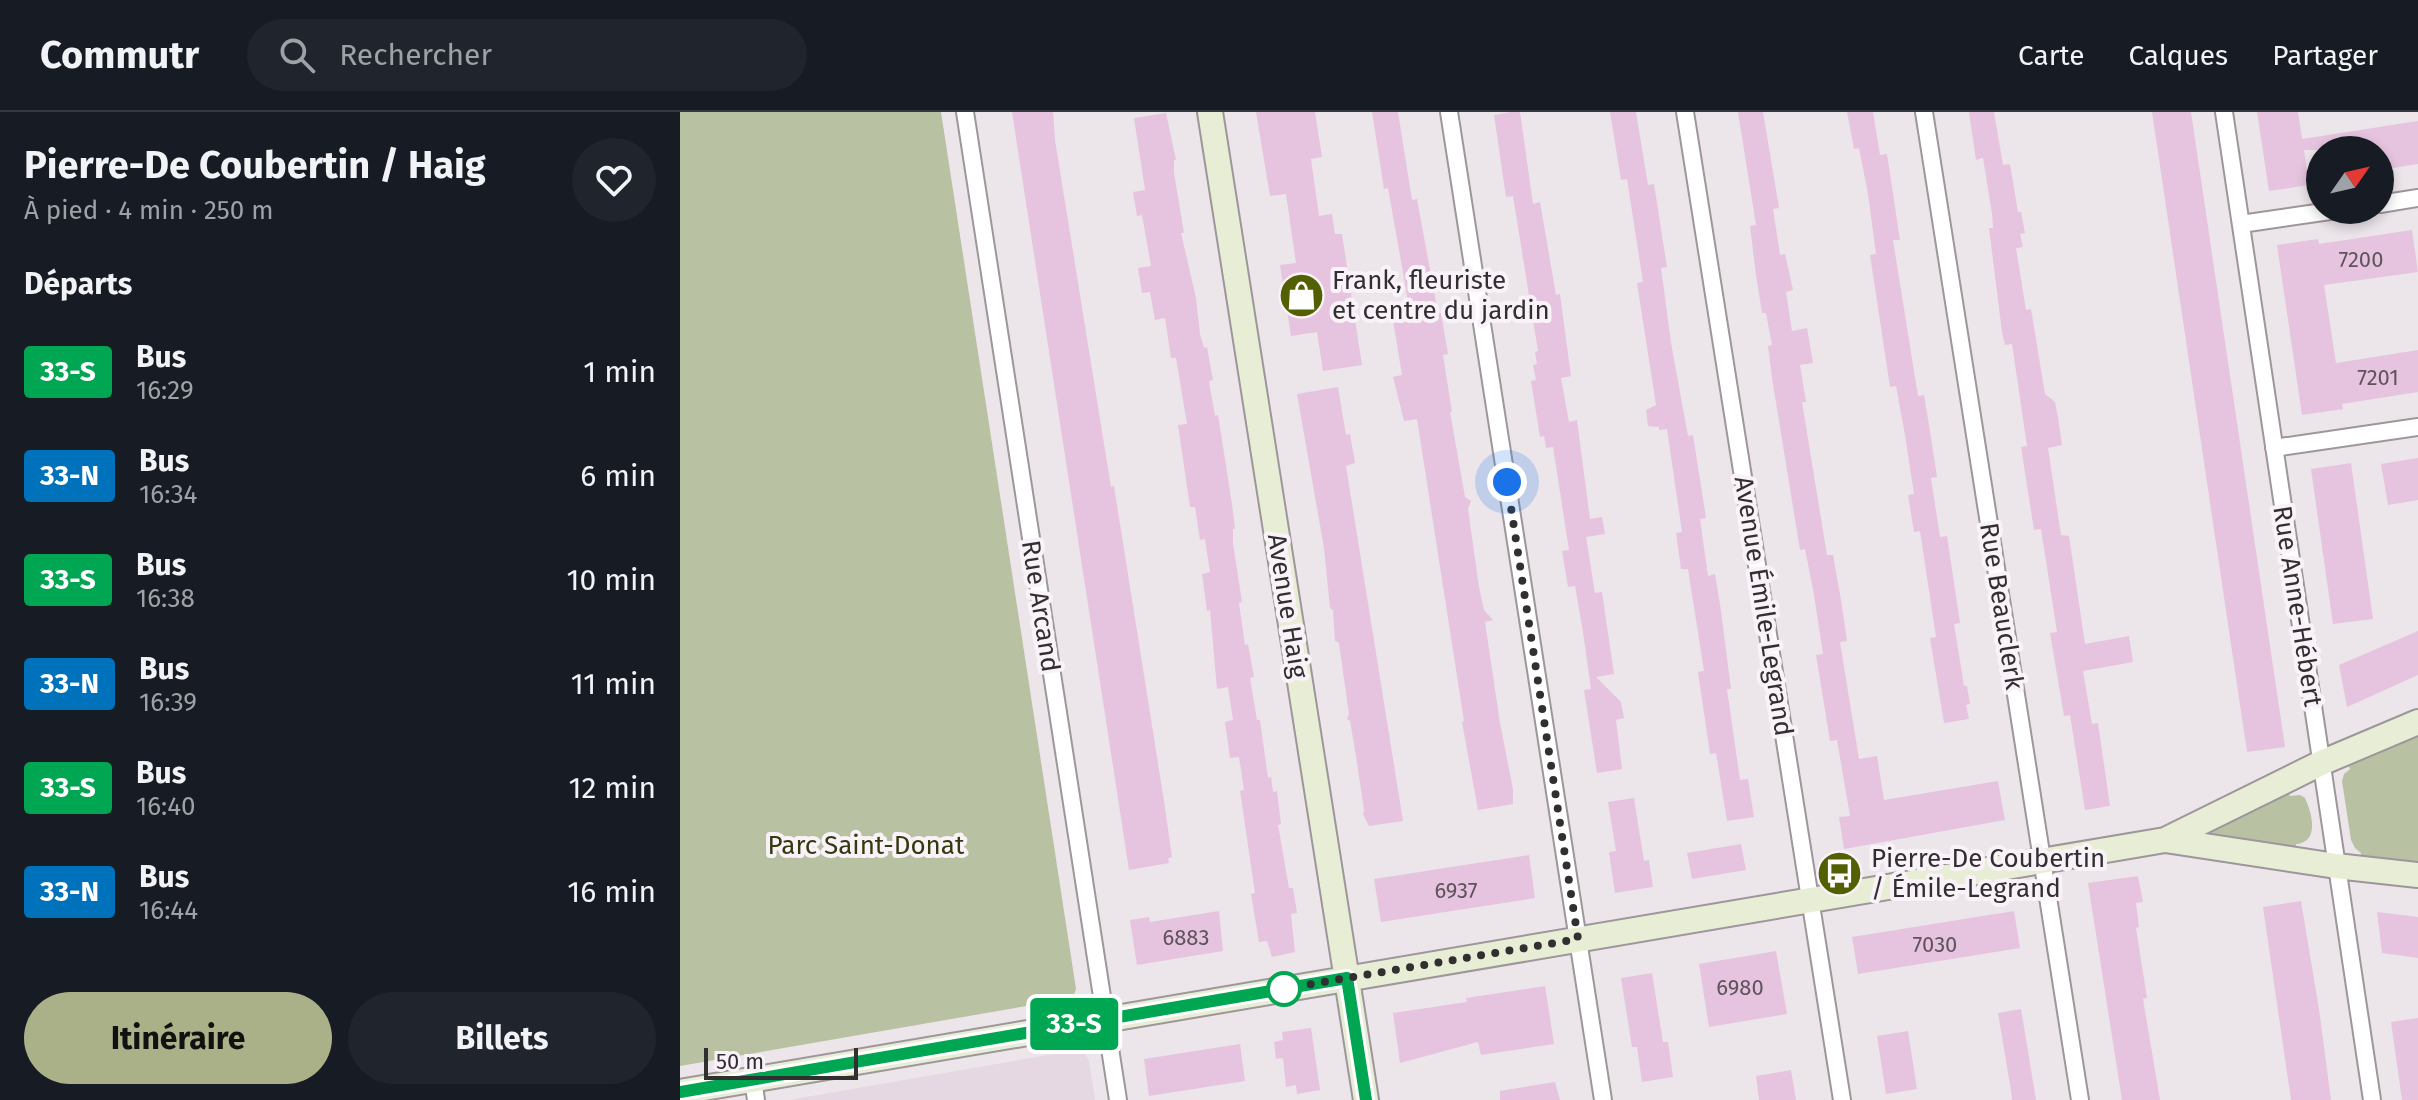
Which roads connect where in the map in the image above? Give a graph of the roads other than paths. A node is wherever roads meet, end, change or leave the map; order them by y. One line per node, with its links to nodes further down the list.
1 (965, 112): 22 (street, Rue Arcand)
2 (1210, 112): 21 (street, Avenue Haig)
3 (1449, 112): 20 (street)
4 (1685, 112): 19 (street, Avenue Émile-Legrand)
5 (1924, 112): 16 (street, Rue Beauclerk)
6 (2224, 112): 10 (street, Rue Anne-Hébert)
7 (2418, 198): 8 (street)
8 (2394, 202)
9 (2306, 215): 10 (street)
10 (2241, 224): 12 (street, Rue Anne-Hébert)
11 (2418, 427): 12 (street)
12 (2274, 448): 14 (street, Rue Anne-Hébert)
13 (2418, 722): 14 (street)
14 (2321, 763): 15 (street); 17 (street, Rue Anne-Hébert)
15 (2165, 840): 16 (street); 17 (street)
16 (2042, 860): 19 (street); 29 (street, Rue Beauclerk)
17 (2336, 866): 18 (street); 30 (street, Rue Anne-Hébert)
18 (2418, 875)
19 (1810, 901): 20 (street); 28 (street, Avenue Émile-Legrand)
20 (1578, 939): 21 (street); 27 (street)
21 (1347, 978): 22 (street); 26 (street, Avenue Haig)
22 (1106, 1019): 23 (street); 25 (street, Rue Arcand)
23 (754, 1090): 24 (street)
24 (680, 1092)
25 (1118, 1100)
26 (1366, 1100)
27 (1603, 1100)
28 (1842, 1100)
29 (2080, 1100)
30 (2372, 1100)

